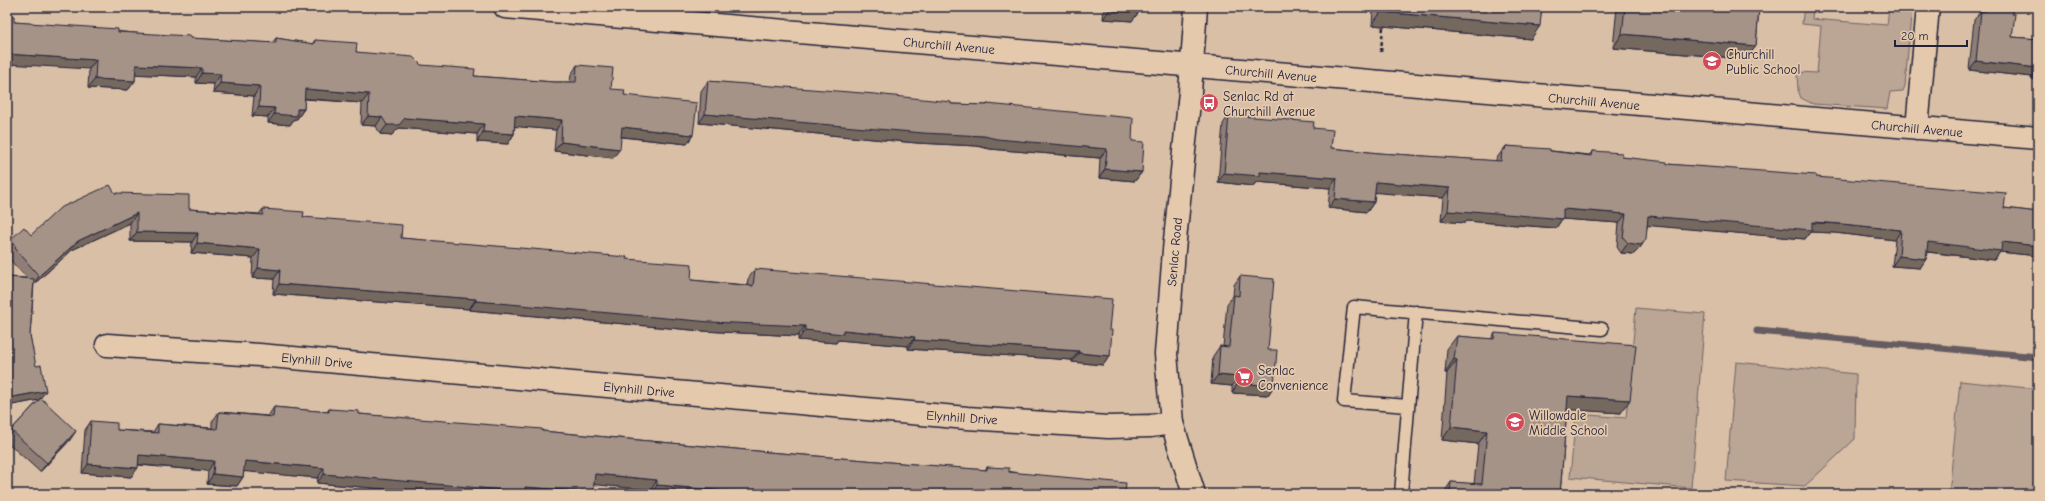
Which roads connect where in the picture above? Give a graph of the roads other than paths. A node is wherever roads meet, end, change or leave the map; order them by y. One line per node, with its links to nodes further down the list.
1 (505, 7): 4 (street, Churchill Avenue)
2 (1196, 7): 5 (street, Senlac Road)
3 (1928, 7): 6 (street)
4 (658, 14): 5 (street, Churchill Avenue)
5 (1192, 66): 6 (street, Churchill Avenue); 12 (street, Senlac Road)
6 (1917, 128): 7 (street, Churchill Avenue)
7 (2038, 138)
8 (1416, 312): 9 (lane); 11 (lane); 11 (lane)
9 (1602, 329)
10 (107, 345): 12 (street, Elynhill Drive)
11 (1408, 406): 14 (lane)
12 (1172, 423): 13 (street, Senlac Road)
13 (1194, 494)
14 (1400, 494)

